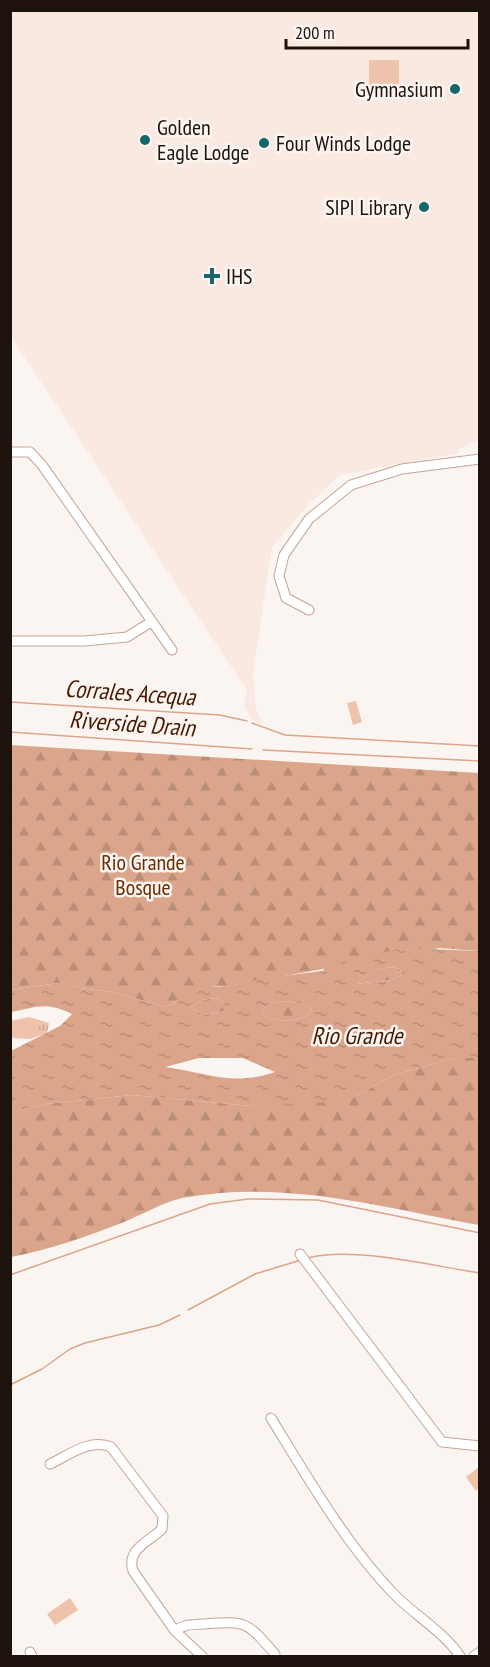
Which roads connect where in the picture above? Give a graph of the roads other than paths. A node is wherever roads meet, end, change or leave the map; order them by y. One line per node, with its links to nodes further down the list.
1 (10, 452): 4 (street)
2 (480, 459): 3 (street)
3 (309, 610)
4 (151, 622): 5 (street); 6 (street)
5 (10, 641)
6 (172, 650)
7 (303, 1258): 9 (street)
8 (271, 1418): 15 (street)
9 (480, 1446)
10 (50, 1464): 11 (street)
11 (175, 1631): 13 (street); 14 (street)
12 (480, 1652): 16 (street)
13 (275, 1654)
14 (202, 1656)
15 (460, 1656)
16 (474, 1656)

